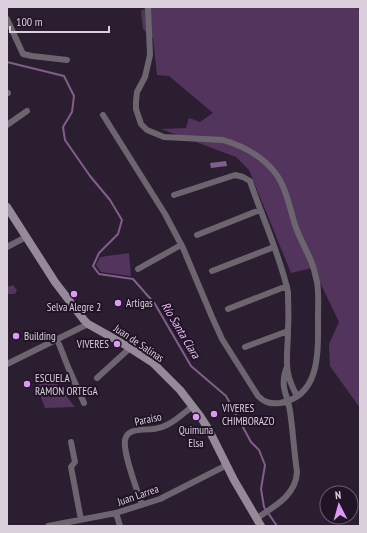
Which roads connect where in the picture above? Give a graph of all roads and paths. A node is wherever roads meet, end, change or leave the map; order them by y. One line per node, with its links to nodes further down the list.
1 (148, 7): 27 (street)
2 (7, 19): 3 (street)
3 (67, 60)
4 (27, 111): 6 (street)
5 (103, 115): 12 (street)
6 (7, 125)
7 (174, 195): 9 (street)
8 (7, 207): 11 (street, Juan de Salinas)
9 (260, 210): 10 (street); 14 (street)
10 (197, 235)
11 (26, 237): 13 (street); 19 (street, Juan de Salinas)
12 (181, 245): 15 (street); 28 (street)
13 (7, 247)
14 (274, 247): 16 (street); 17 (street)
15 (138, 269)
16 (212, 272)
17 (287, 286): 18 (street); 20 (street)
18 (228, 309)
19 (88, 324): 23 (street, Juan de Salinas); 24 (street)
20 (288, 331): 22 (street); 25 (street)
21 (59, 344): 29 (street)
22 (245, 347)
23 (130, 348): 26 (street); 30 (street, Juan de Salinas)
24 (7, 364)
25 (286, 368): 27 (street); 28 (street)
26 (97, 378)
27 (297, 396): 28 (street)
28 (288, 401): 35 (street)
29 (84, 403)
30 (193, 406): 32 (street, Juan de Salinas); 33 (street, Paraiso)
31 (71, 442): 36 (street)
32 (227, 465): 33 (street, Juan Larrea); 35 (street, Juan de Salinas)
33 (142, 505): 34 (street, Juan Larrea)
34 (116, 513): 36 (street, Juan Larrea); 38 (street)
35 (257, 518): 39 (street, Juan de Salinas)
36 (81, 520): 37 (street, Juan Larrea)
37 (48, 526)
38 (120, 526)
39 (261, 526)

